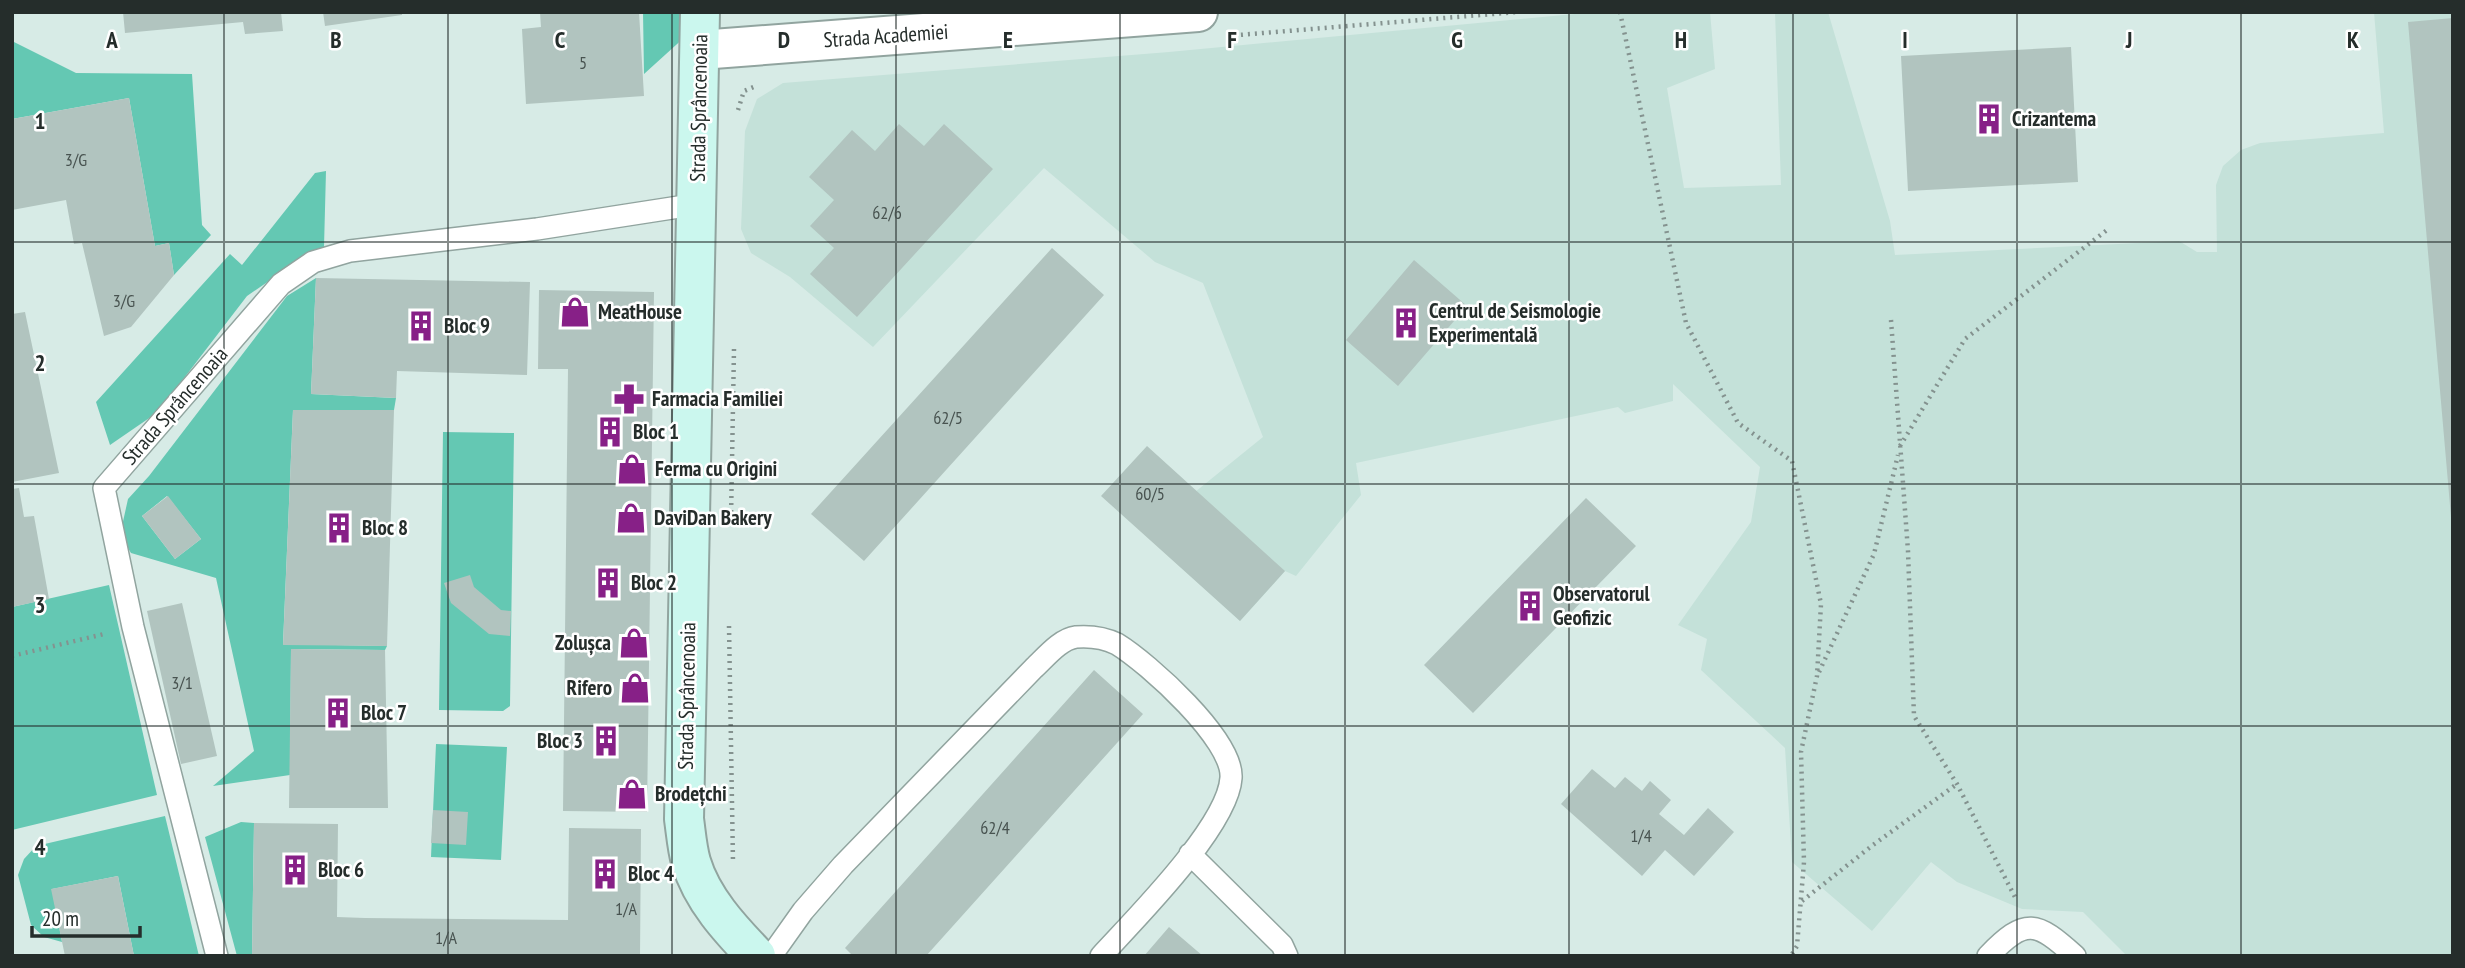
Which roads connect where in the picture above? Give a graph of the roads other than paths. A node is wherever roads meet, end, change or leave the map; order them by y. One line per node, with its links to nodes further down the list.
1 (700, 12): 3 (street, Strada Sprâncenoaia)
2 (1198, 12): 3 (street, Strada Academiei)
3 (700, 50): 4 (street, Strada Sprâncenoaia)
4 (698, 204): 6 (lane, Strada Sprâncenoaia); 7 (street, Strada Sprâncenoaia)
5 (1190, 854): 8 (lane); 9 (lane); 10 (lane)
6 (217, 956)
7 (756, 956)
8 (771, 956)
9 (1101, 956)
10 (1287, 956)
11 (1988, 956): 12 (lane)
12 (2075, 956)

